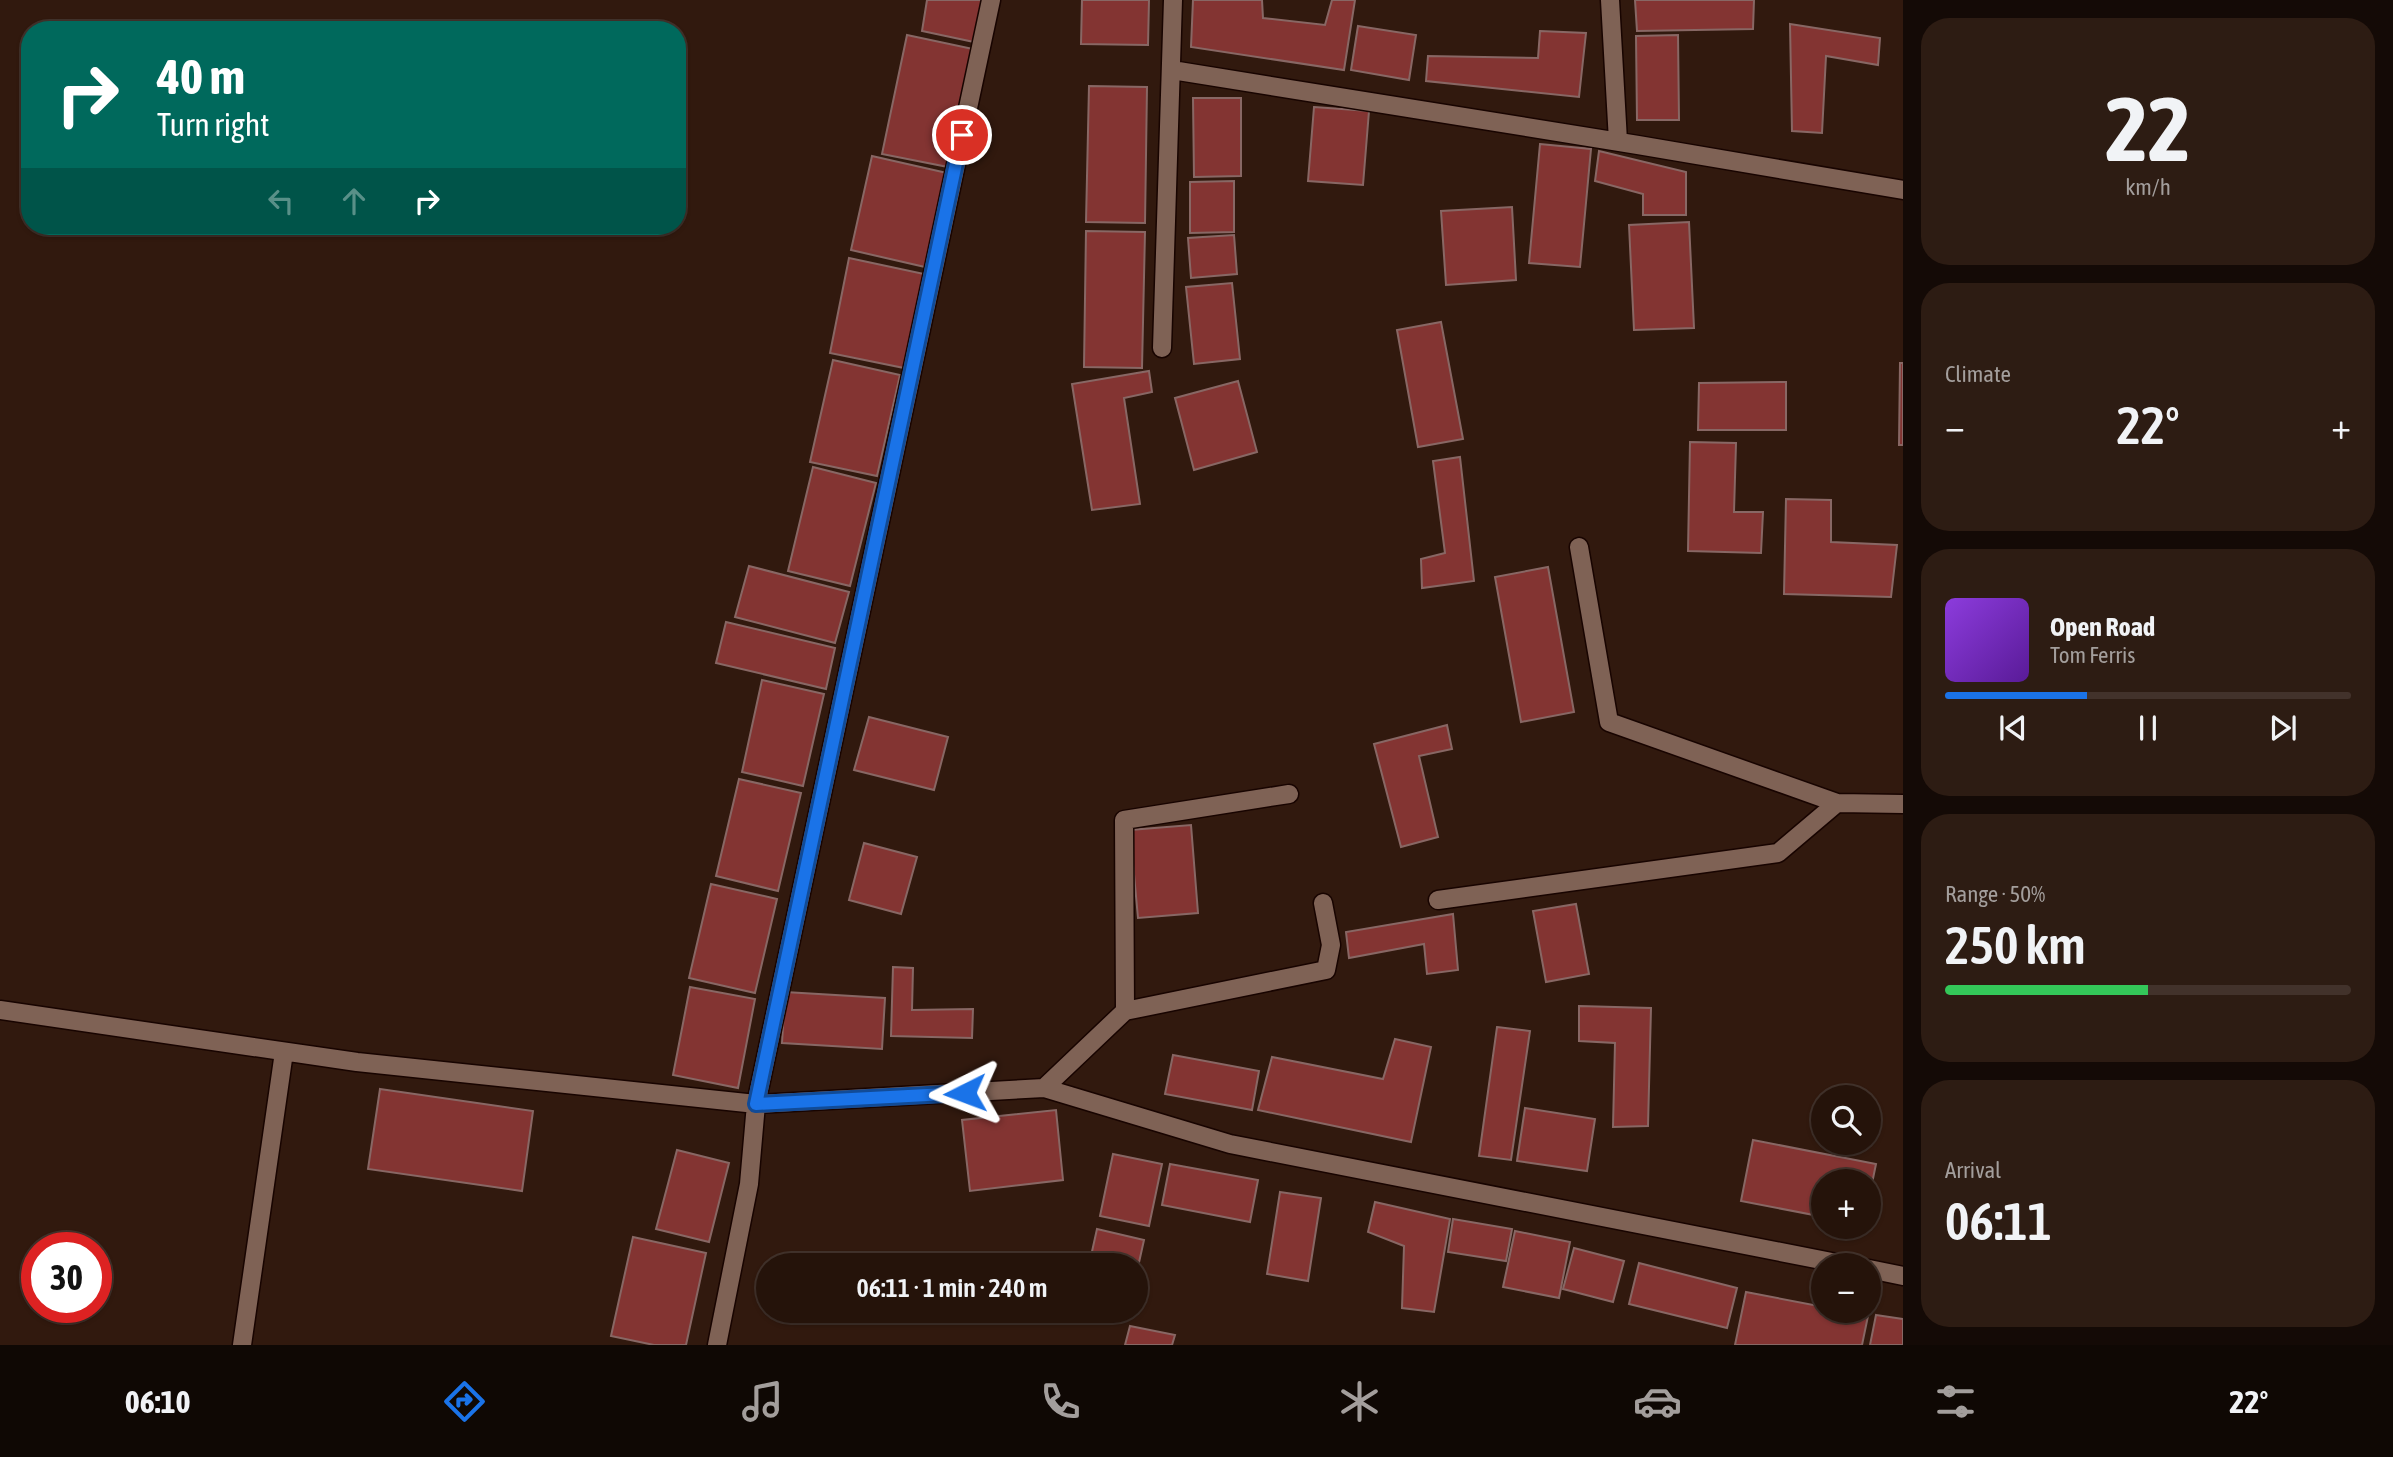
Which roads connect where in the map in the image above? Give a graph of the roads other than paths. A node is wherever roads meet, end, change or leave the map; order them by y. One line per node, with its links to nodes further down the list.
1 (991, 0): 18 (street)
2 (1173, 0): 4 (street)
3 (1611, 0): 5 (street)
4 (1172, 70): 5 (street); 7 (street)
5 (1618, 141): 6 (street)
6 (1903, 190)
7 (1162, 348)
8 (1579, 547): 10 (street)
9 (1289, 794): 15 (street)
10 (1837, 803): 11 (street); 12 (street)
11 (1903, 804)
12 (1438, 900)
13 (1323, 903): 15 (street)
14 (0, 1010): 16 (street)
15 (1125, 1012): 17 (street)
16 (284, 1052): 18 (street); 22 (street)
17 (1044, 1088): 18 (street); 19 (street)
18 (756, 1104): 23 (street)
19 (1811, 1258)
20 (1881, 1271): 21 (street)
21 (1903, 1276)
22 (242, 1345)
23 (717, 1345)

